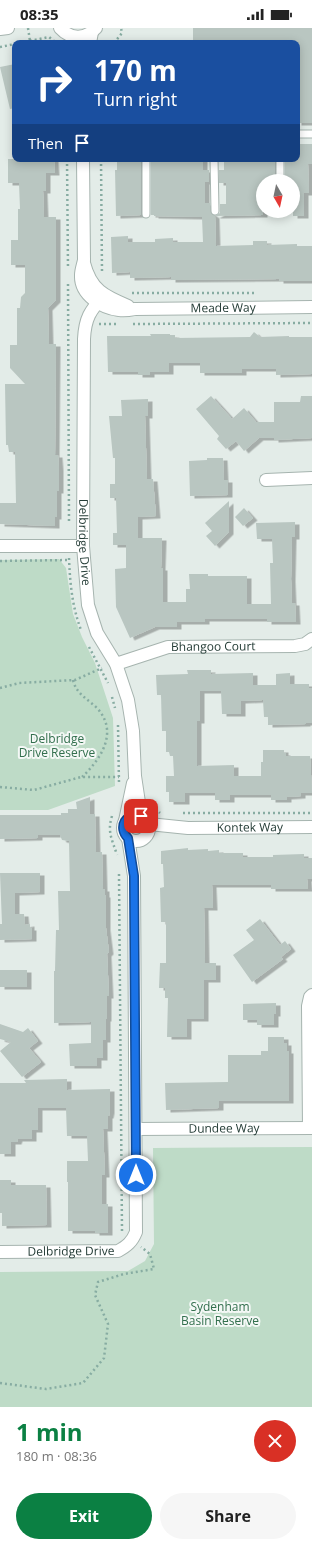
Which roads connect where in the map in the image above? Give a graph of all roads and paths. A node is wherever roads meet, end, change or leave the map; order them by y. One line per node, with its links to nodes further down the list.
1 (8, 28): 5 (street)
2 (28, 28): 8 (path)
3 (60, 28): 7 (street)
4 (121, 28): 11 (path)
5 (0, 29)
6 (93, 34): 7 (street)
7 (72, 39)
8 (30, 40)
9 (35, 40): 10 (path)
10 (52, 40)
11 (116, 40)
12 (12, 45): 13 (path)
13 (0, 47)
14 (300, 134): 15 (lane)
15 (312, 134)
16 (67, 162): 31 (path)
17 (83, 162): 28 (street)
18 (101, 162): 25 (path)
19 (146, 162): 24 (lane)
20 (214, 162): 23 (lane)
21 (280, 162): 22 (lane)
22 (280, 174)
23 (215, 211)
24 (146, 214)
25 (103, 277)
26 (132, 293): 27 (path)
27 (256, 293)
28 (100, 299): 29 (street, Meade Way); 32 (street, Delbridge Drive)
29 (312, 307)
30 (312, 323): 34 (path)
31 (68, 324): 32 (path); 38 (path)
32 (85, 324): 33 (path); 39 (street, Delbridge Drive)
33 (124, 324)
34 (132, 324)
35 (312, 478): 36 (street)
36 (266, 480)
37 (0, 546): 38 (street)
38 (69, 546): 39 (street); 40 (path)
39 (83, 546): 42 (street, Delbridge Drive)
40 (0, 561)
41 (312, 639): 42 (street, Bhangoo Court)
42 (116, 664): 43 (path); 50 (street, Delbridge Drive)
43 (101, 668): 44 (path); 45 (path)
44 (73, 680): 46 (path); 51 (path)
45 (109, 686)
46 (0, 688)
47 (111, 693): 48 (path)
48 (116, 711)
49 (117, 718): 52 (path)
50 (135, 776): 55 (street, Delbridge Drive); 60 (street, Delbridge Drive)
51 (81, 777): 52 (path); 53 (path)
52 (119, 777): 54 (path)
53 (0, 787)
54 (118, 787)
55 (138, 799): 57 (path); 62 (street, Delbridge Drive)
56 (312, 812): 58 (path)
57 (160, 813)
58 (176, 813)
59 (112, 814): 63 (path)
60 (125, 820): 62 (street, Kontek Way); 62 (street)
61 (312, 827): 62 (street, Kontek Way)
62 (141, 831): 67 (street, Delbridge Drive)
63 (118, 860)
64 (119, 867): 68 (path)
65 (312, 995): 66 (street)
66 (311, 1128): 67 (street, Dundee Way)
67 (136, 1129): 69 (street, Delbridge Drive)
68 (122, 1234)
69 (132, 1241): 70 (street, Delbridge Drive); 71 (path)
70 (0, 1252)
71 (0, 1383)

